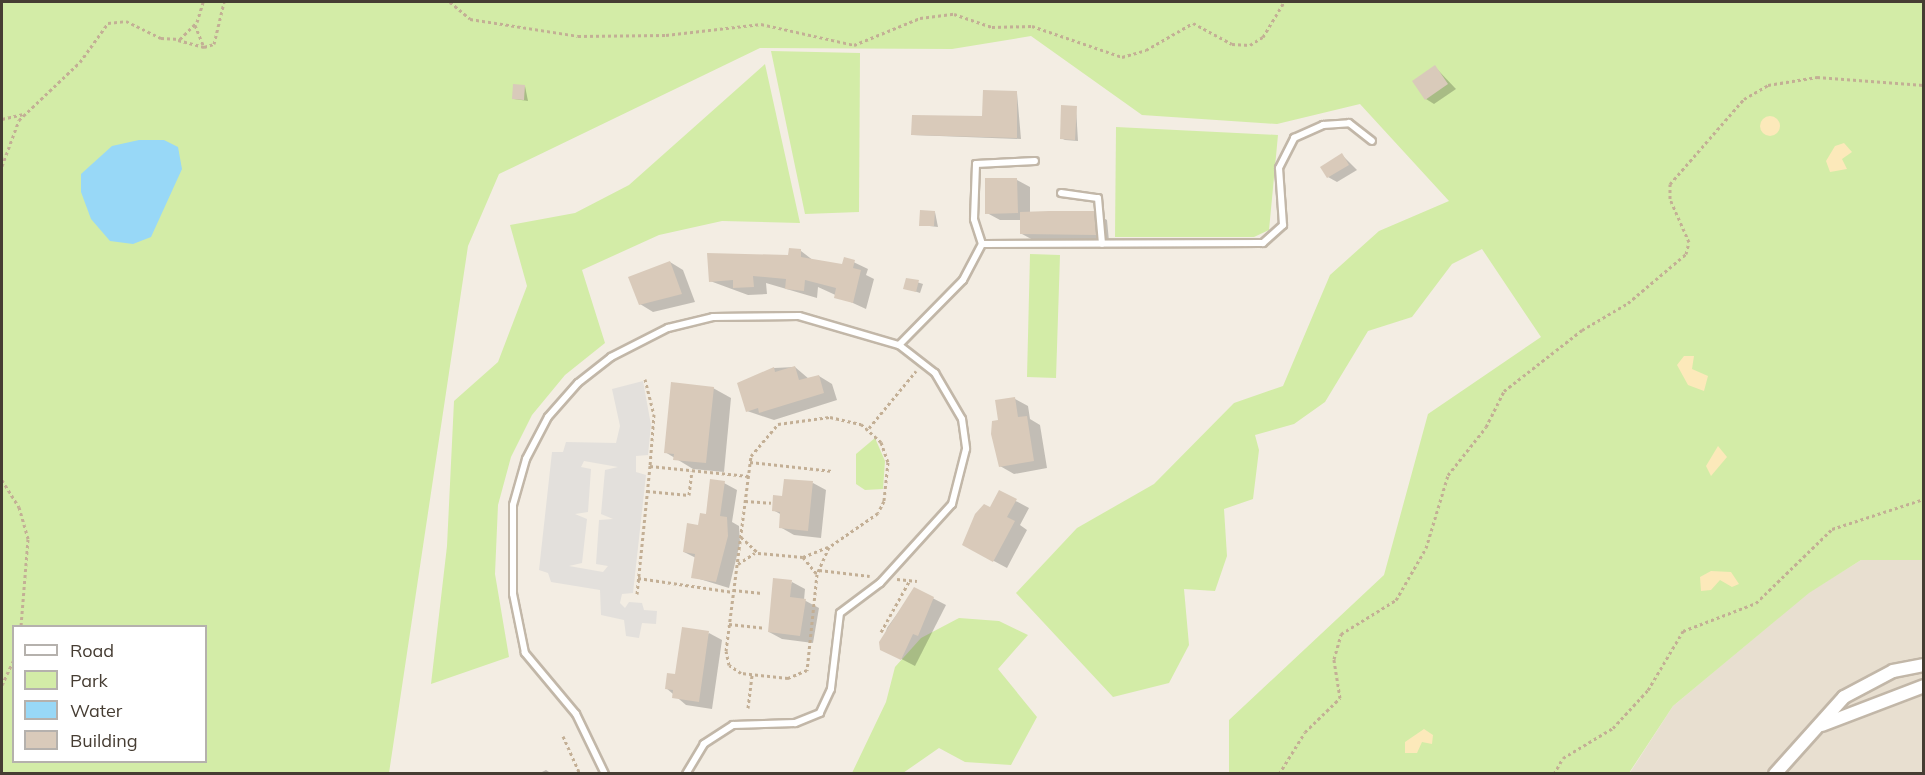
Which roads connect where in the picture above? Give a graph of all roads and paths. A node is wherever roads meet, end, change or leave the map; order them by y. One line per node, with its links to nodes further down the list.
1 (203, 2): 5 (path)
2 (224, 2): 7 (path)
3 (450, 2): 4 (path)
4 (1284, 2)
5 (195, 25): 6 (path); 7 (path)
6 (176, 40): 7 (path); 9 (path)
7 (204, 47)
8 (1923, 86): 60 (path)
9 (23, 114): 10 (path); 13 (path)
10 (2, 119)
11 (1372, 141): 16 (lane)
12 (1035, 161): 15 (lane)
13 (2, 166)
14 (1061, 194): 16 (lane)
15 (982, 244): 16 (lane); 17 (lane)
16 (1101, 244)
17 (899, 345): 18 (lane); 58 (lane)
18 (923, 362): 20 (path); 59 (lane)
19 (645, 379): 22 (path)
20 (869, 428): 21 (path); 32 (path)
21 (750, 462): 24 (path); 25 (path)
22 (650, 466): 23 (path); 27 (path)
23 (692, 471): 25 (path); 27 (path)
24 (832, 471)
25 (748, 476): 29 (path)
26 (2, 480): 46 (path)
27 (647, 491): 38 (path)
28 (1923, 499): 61 (path)
29 (745, 501): 30 (path); 31 (path)
30 (771, 504)
31 (740, 536): 33 (path); 35 (path)
32 (829, 547): 34 (path); 36 (path)
33 (756, 552): 34 (path); 35 (path)
34 (803, 557): 36 (path)
35 (736, 565): 42 (path)
36 (818, 572): 37 (path); 51 (path)
37 (875, 577)
38 (639, 578): 42 (path); 44 (path)
39 (896, 579): 40 (path)
40 (910, 580): 41 (path); 48 (path)
41 (917, 581)
42 (733, 591): 43 (path); 45 (path)
43 (762, 593)
44 (637, 594)
45 (729, 624): 47 (path); 51 (path)
46 (21, 625)
47 (765, 628)
48 (881, 632)
49 (12, 663): 52 (path)
50 (1923, 665): 55 (street)
51 (752, 674): 54 (path)
52 (2, 685)
53 (1923, 686): 55 (street)
54 (748, 708)
55 (1822, 724): 62 (street)
56 (563, 736): 57 (path)
57 (580, 774)
58 (605, 774)
59 (686, 774)
60 (1279, 774)
61 (1554, 774)
62 (1775, 774)

